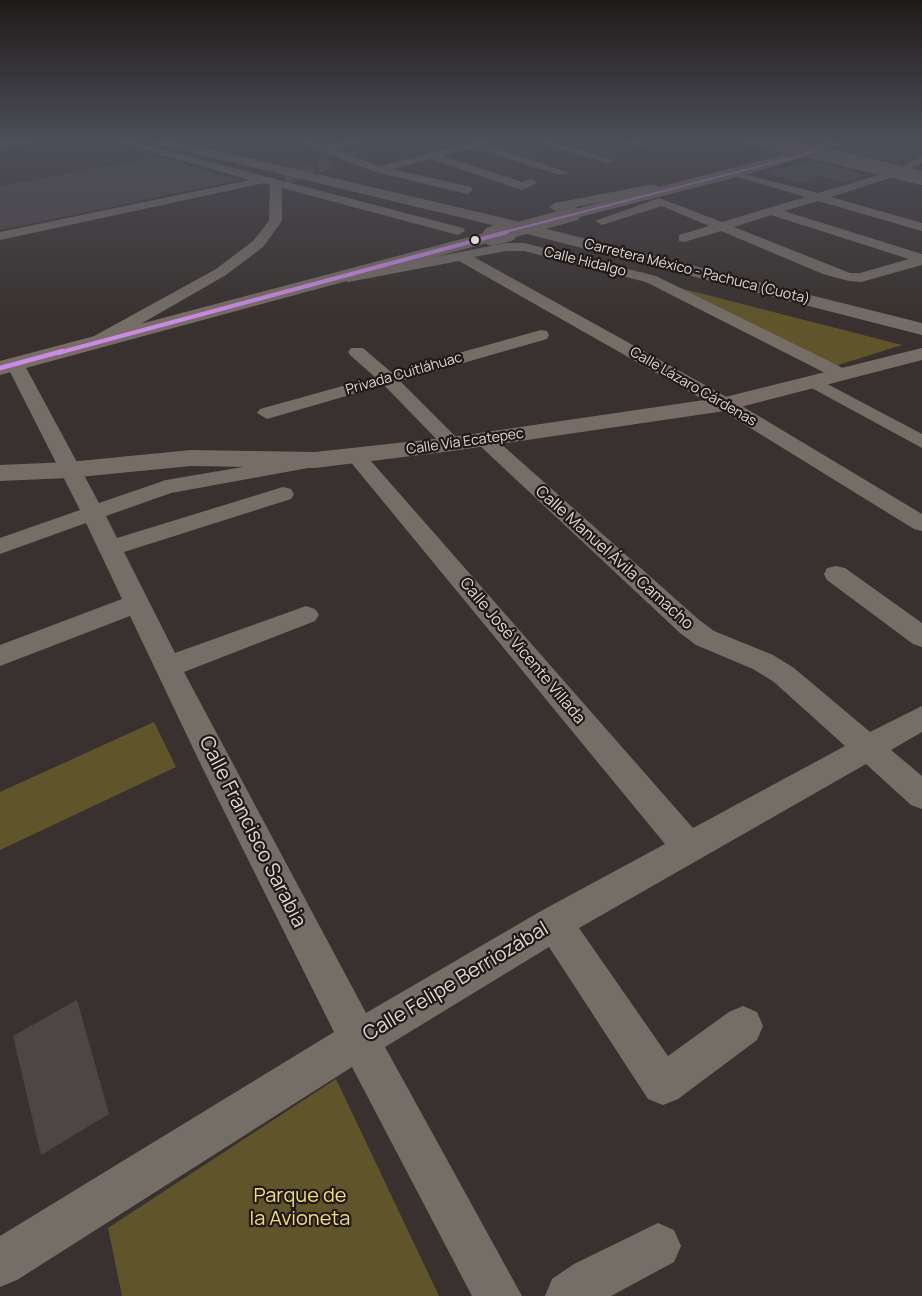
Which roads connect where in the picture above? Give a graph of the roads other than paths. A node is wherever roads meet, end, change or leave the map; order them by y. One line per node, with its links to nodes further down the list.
1 (178, 200): 15 (street)
2 (275, 200): 23 (street)
3 (346, 200): 19 (street)
4 (409, 200): 21 (highway, Carretera México - Pachuca (Cuota))
5 (447, 200): 20 (highway, Carretera México - Pachuca (Cuota))
6 (590, 200): 10 (street)
7 (627, 200): 19 (main road, bridge)
8 (809, 200): 11 (street)
9 (832, 200): 14 (street)
10 (555, 207)
11 (772, 212): 13 (street); 18 (street)
12 (602, 220): 13 (street)
13 (723, 226): 16 (street); 18 (street)
14 (922, 227)
15 (0, 236)
16 (684, 238)
17 (461, 256): 19 (street, Calle Hidalgo); 27 (street, Calle Hidalgo); 30 (street, Calle Lázaro Cárdenas)
18 (922, 260)
19 (314, 284): 23 (main road)
20 (922, 315)
21 (922, 329)
22 (541, 335): 28 (street, Privada Cuitláhuac)
23 (93, 344): 26 (main road)
24 (357, 352): 28 (street)
25 (922, 354): 27 (main road, Calle Vía Ecatepec)
26 (7, 366): 37 (street, Calle Francisco Sarabia)
27 (843, 375): 29 (main road, Calle Vía Ecatepec)
28 (388, 379): 31 (street, Privada Cuitláhuac); 34 (street)
29 (814, 382): 30 (main road, Calle Vía Ecatepec); 33 (street)
30 (724, 404): 32 (main road, Calle Vía Ecatepec); 41 (street, Calle Lázaro Cárdenas)
31 (267, 413)
32 (484, 439): 34 (main road, Calle Vía Ecatepec); 51 (street, Calle Manuel Ávila Camacho)
33 (922, 442)
34 (452, 444): 35 (main road, Calle Vía Ecatepec)
35 (356, 456): 36 (main road, Calle Vía Ecatepec); 53 (street, Calle José Vicente Villada)
36 (315, 460): 37 (main road, Calle Vía Ecatepec); 40 (street)
37 (69, 470): 38 (main road, Calle Vía Ecatepec); 40 (street, Calle Francisco Sarabia)
38 (0, 473)
39 (283, 494): 43 (street)
40 (92, 511): 42 (street); 43 (street, Calle Francisco Sarabia)
41 (922, 524)
42 (0, 546)
43 (110, 548): 45 (street, Calle Francisco Sarabia)
44 (836, 574): 47 (street)
45 (136, 604): 48 (street); 49 (street, Calle Francisco Sarabia)
46 (306, 615): 49 (street)
47 (922, 637)
48 (0, 656)
49 (168, 667): 56 (street, Calle Francisco Sarabia)
50 (922, 718): 51 (street, Calle Felipe Berriozábal)
51 (866, 747): 52 (street, Calle Manuel Ávila Camacho); 53 (street, Calle Felipe Berriozábal)
52 (922, 795)
53 (688, 847): 54 (street, Calle Felipe Berriozábal)
54 (555, 923): 55 (street); 56 (street, Calle Felipe Berriozábal)
55 (743, 1026)
56 (359, 1040): 58 (street, Calle Felipe Berriozábal); 59 (street, Calle Francisco Sarabia)
57 (657, 1246): 60 (street)
58 (0, 1263)
59 (498, 1296)
60 (569, 1296)

